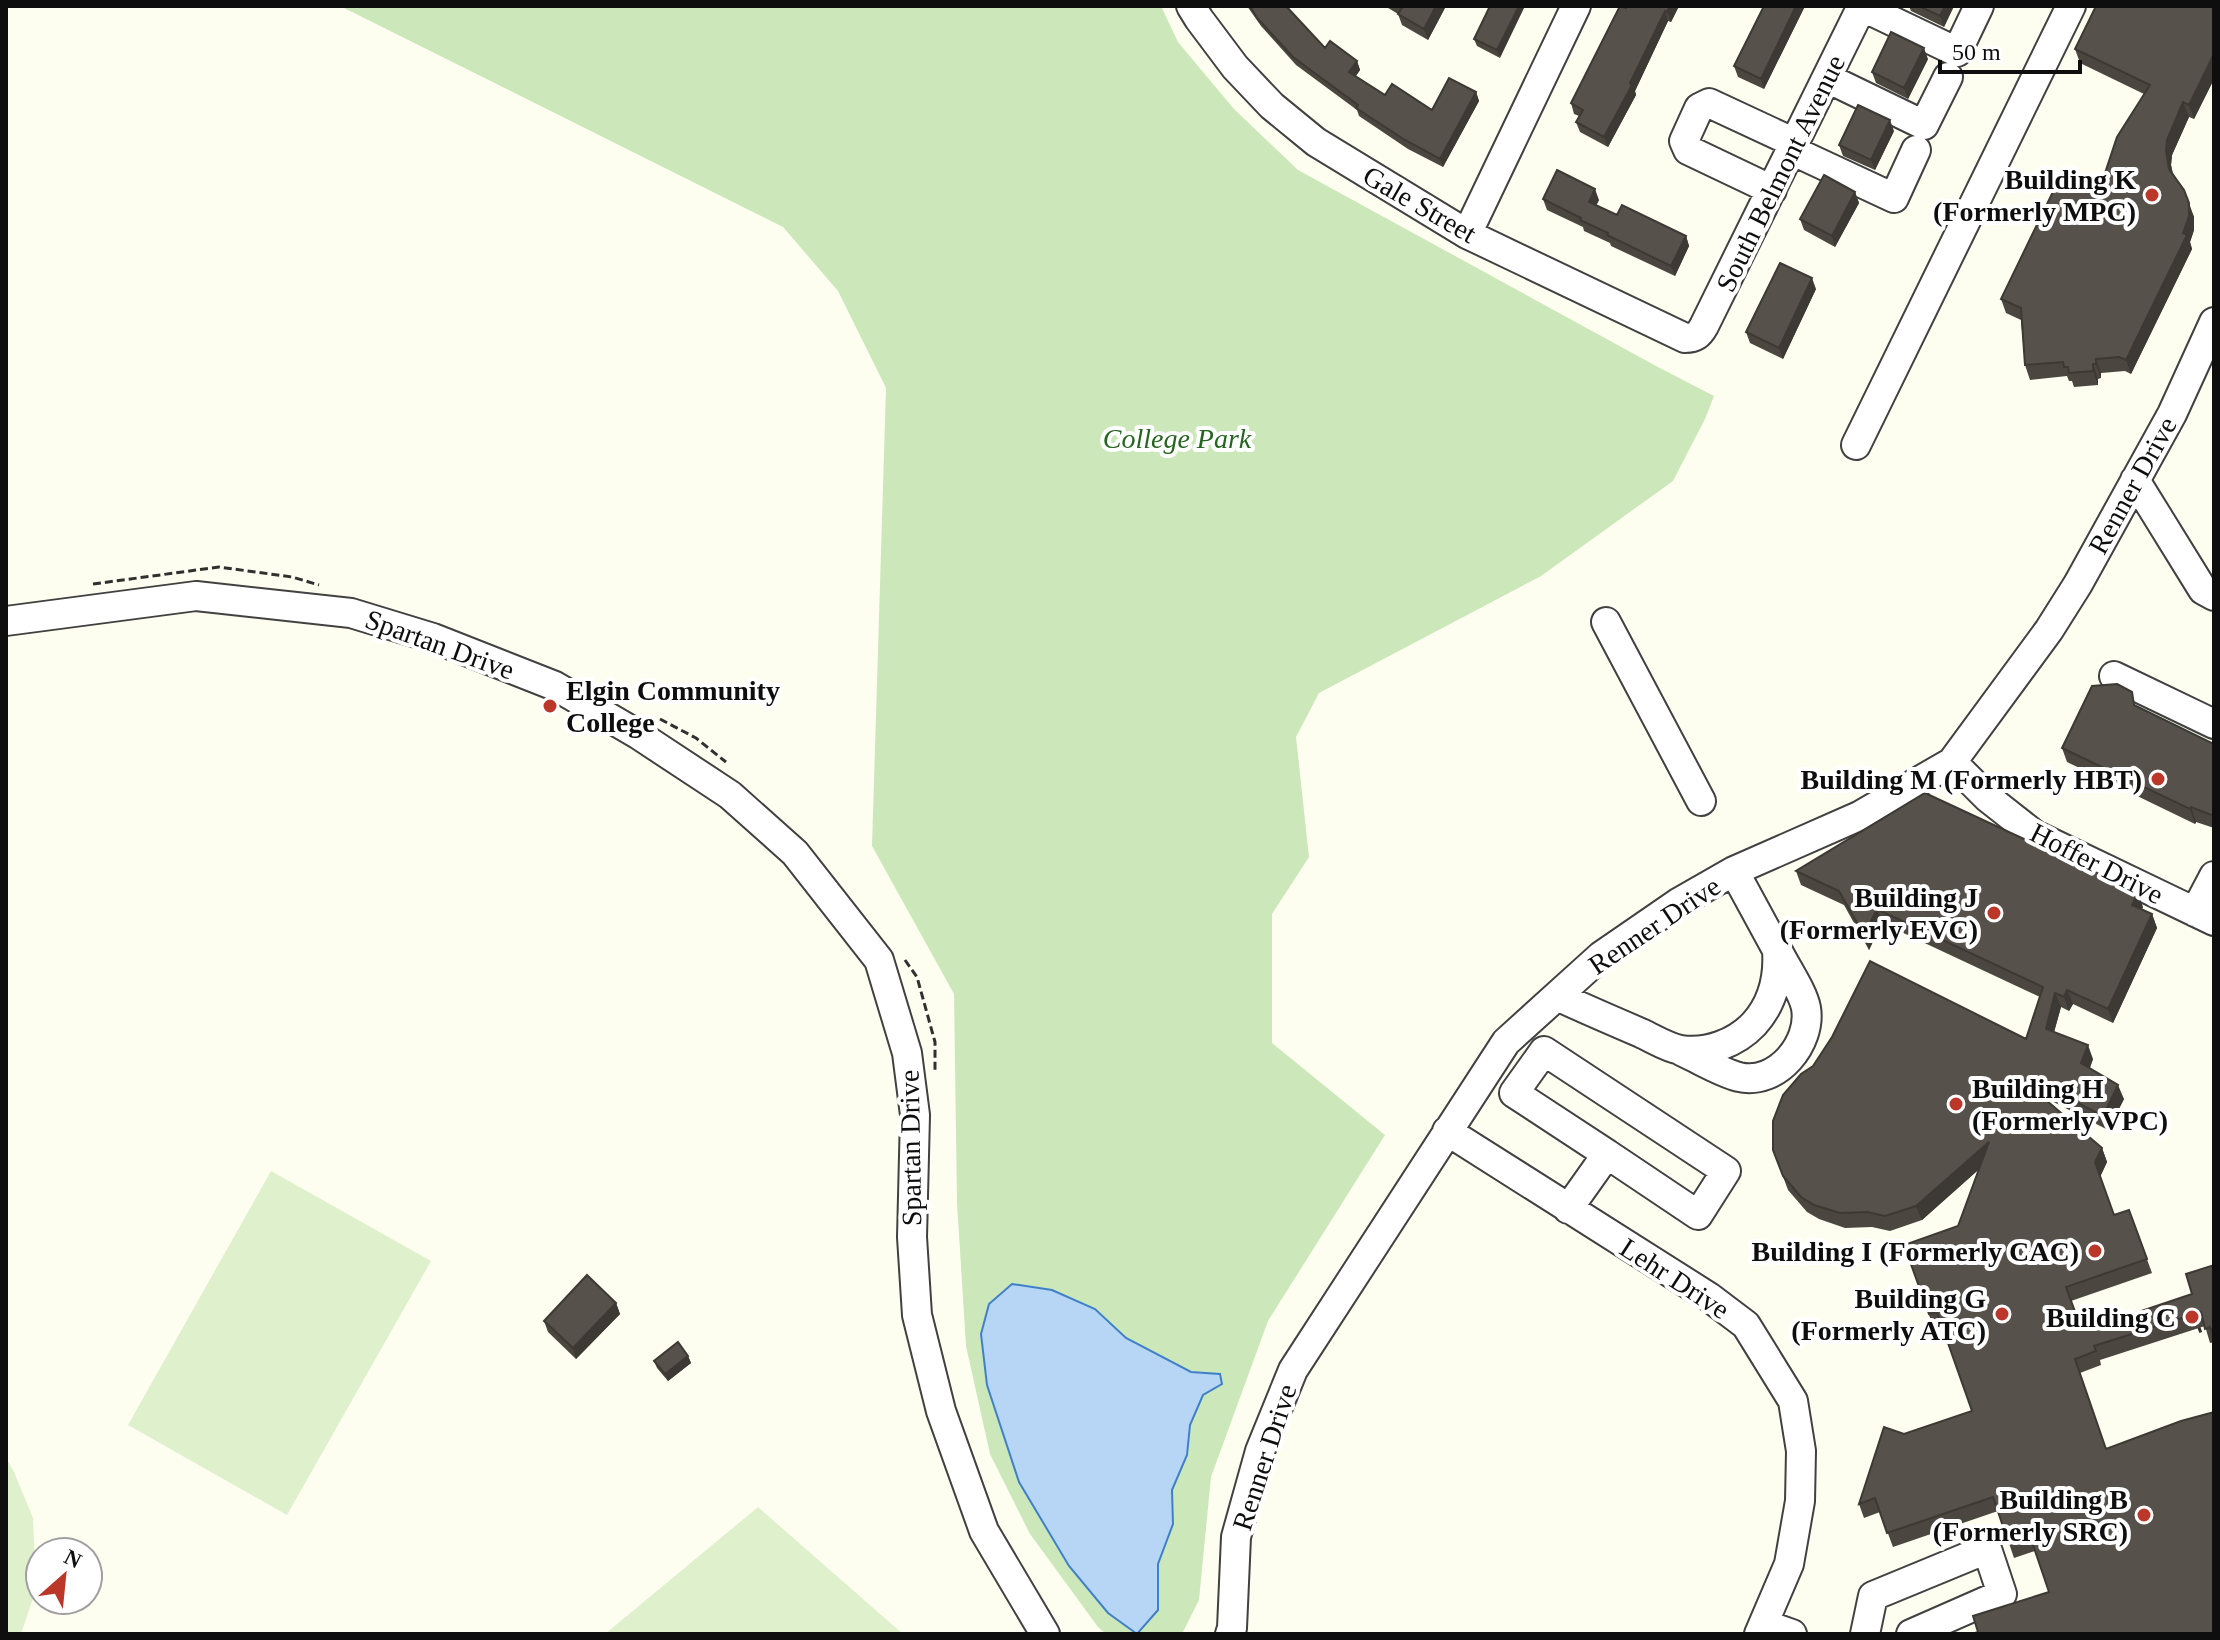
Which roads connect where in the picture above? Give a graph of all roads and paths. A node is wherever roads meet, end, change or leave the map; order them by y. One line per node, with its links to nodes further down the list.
1 (1191, 6): 11 (street, Gale Street)
2 (1576, 6): 11 (street)
3 (1862, 6): 4 (street); 7 (street, South Belmont Avenue)
4 (1979, 6)
5 (2071, 6): 14 (street)
6 (1948, 77): 7 (street)
7 (1827, 78): 8 (street, South Belmont Avenue)
8 (1793, 146): 9 (street); 10 (street, South Belmont Avenue); 10 (street)
9 (1916, 150)
10 (1772, 190): 13 (street, South Belmont Avenue)
11 (1467, 234): 13 (street, Gale Street)
12 (2213, 326): 15 (street, Renner Drive)
13 (1694, 338)
14 (1856, 445)
15 (2135, 480): 18 (street); 24 (street, Renner Drive)
16 (82, 586): 17 (path)
17 (322, 586)
18 (2214, 596)
19 (6, 621): 41 (street, Spartan Drive)
20 (1606, 622): 26 (street)
21 (2114, 676): 23 (street)
22 (657, 717): 25 (path)
23 (2214, 724)
24 (1952, 762): 27 (street, Renner Drive); 29 (street, Hoffer Drive)
25 (729, 764)
26 (1701, 801)
27 (1734, 871): 30 (street); 32 (street, Renner Drive)
28 (2214, 876): 29 (street)
29 (2204, 917)
30 (1777, 950): 33 (street); 33 (street)
31 (900, 953): 34 (path)
32 (1557, 996): 33 (street); 35 (street, Renner Drive)
33 (1678, 1050)
34 (935, 1073)
35 (1447, 1131): 37 (street, Lehr Drive); 42 (street, Renner Drive)
36 (1607, 1154): 36 (street); 37 (street)
37 (1568, 1209): 40 (street, Lehr Drive)
38 (2196, 1320): 39 (path)
39 (2201, 1333)
40 (1762, 1629): 43 (street)
41 (1045, 1634)
42 (1230, 1634)
43 (1792, 1634)
44 (1865, 1634): 45 (street)
45 (1911, 1634)

